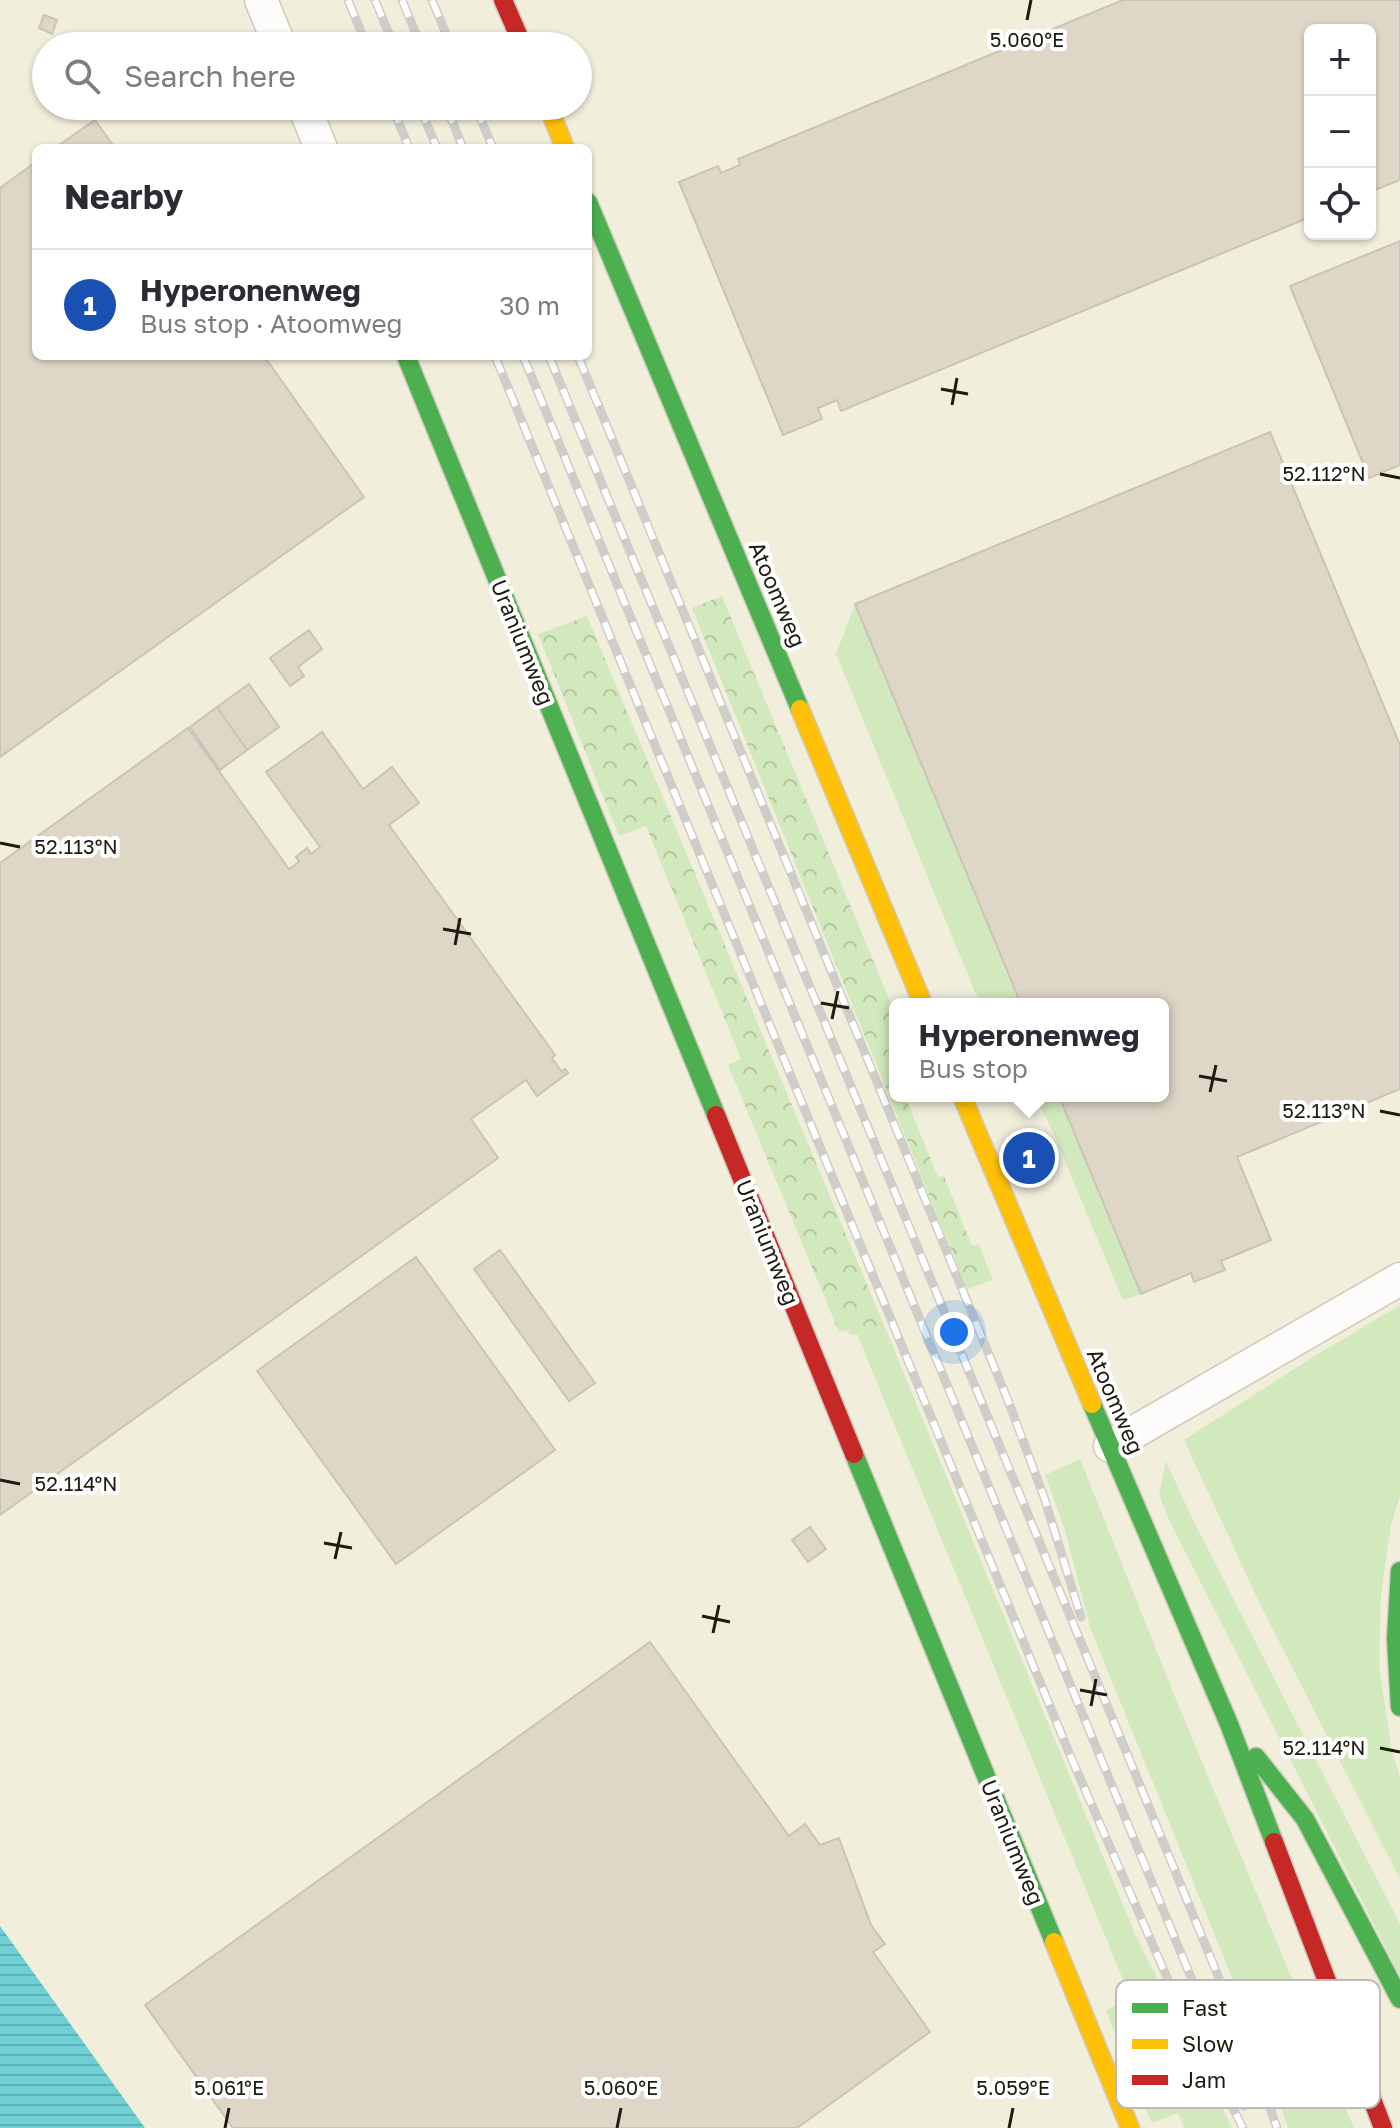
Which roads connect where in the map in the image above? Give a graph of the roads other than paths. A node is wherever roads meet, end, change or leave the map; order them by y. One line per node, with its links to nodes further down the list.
1 (261, 0): 3 (street)
2 (503, 0): 4 (street)
3 (274, 32)
4 (517, 32)
5 (310, 120): 7 (street)
6 (554, 120): 8 (street)
7 (319, 144)
8 (563, 144)
9 (592, 212): 11 (street, Atoomweg)
10 (408, 360): 20 (street, Uraniumweg)
11 (920, 998)
12 (965, 1102): 14 (street, Atoomweg)
13 (1400, 1279): 14 (street)
14 (1110, 1446): 17 (street, Atoomweg)
15 (1400, 1571): 16 (street)
16 (1400, 1707)
17 (1229, 1724): 18 (street, Atoomweg); 19 (street, Atoomweg)
18 (1327, 1980)
19 (1400, 1999)
20 (1116, 2094)
21 (1122, 2108): 23 (street, Uraniumweg)
22 (1375, 2108): 24 (street, Atoomweg)
23 (1130, 2128)
24 (1383, 2128)

